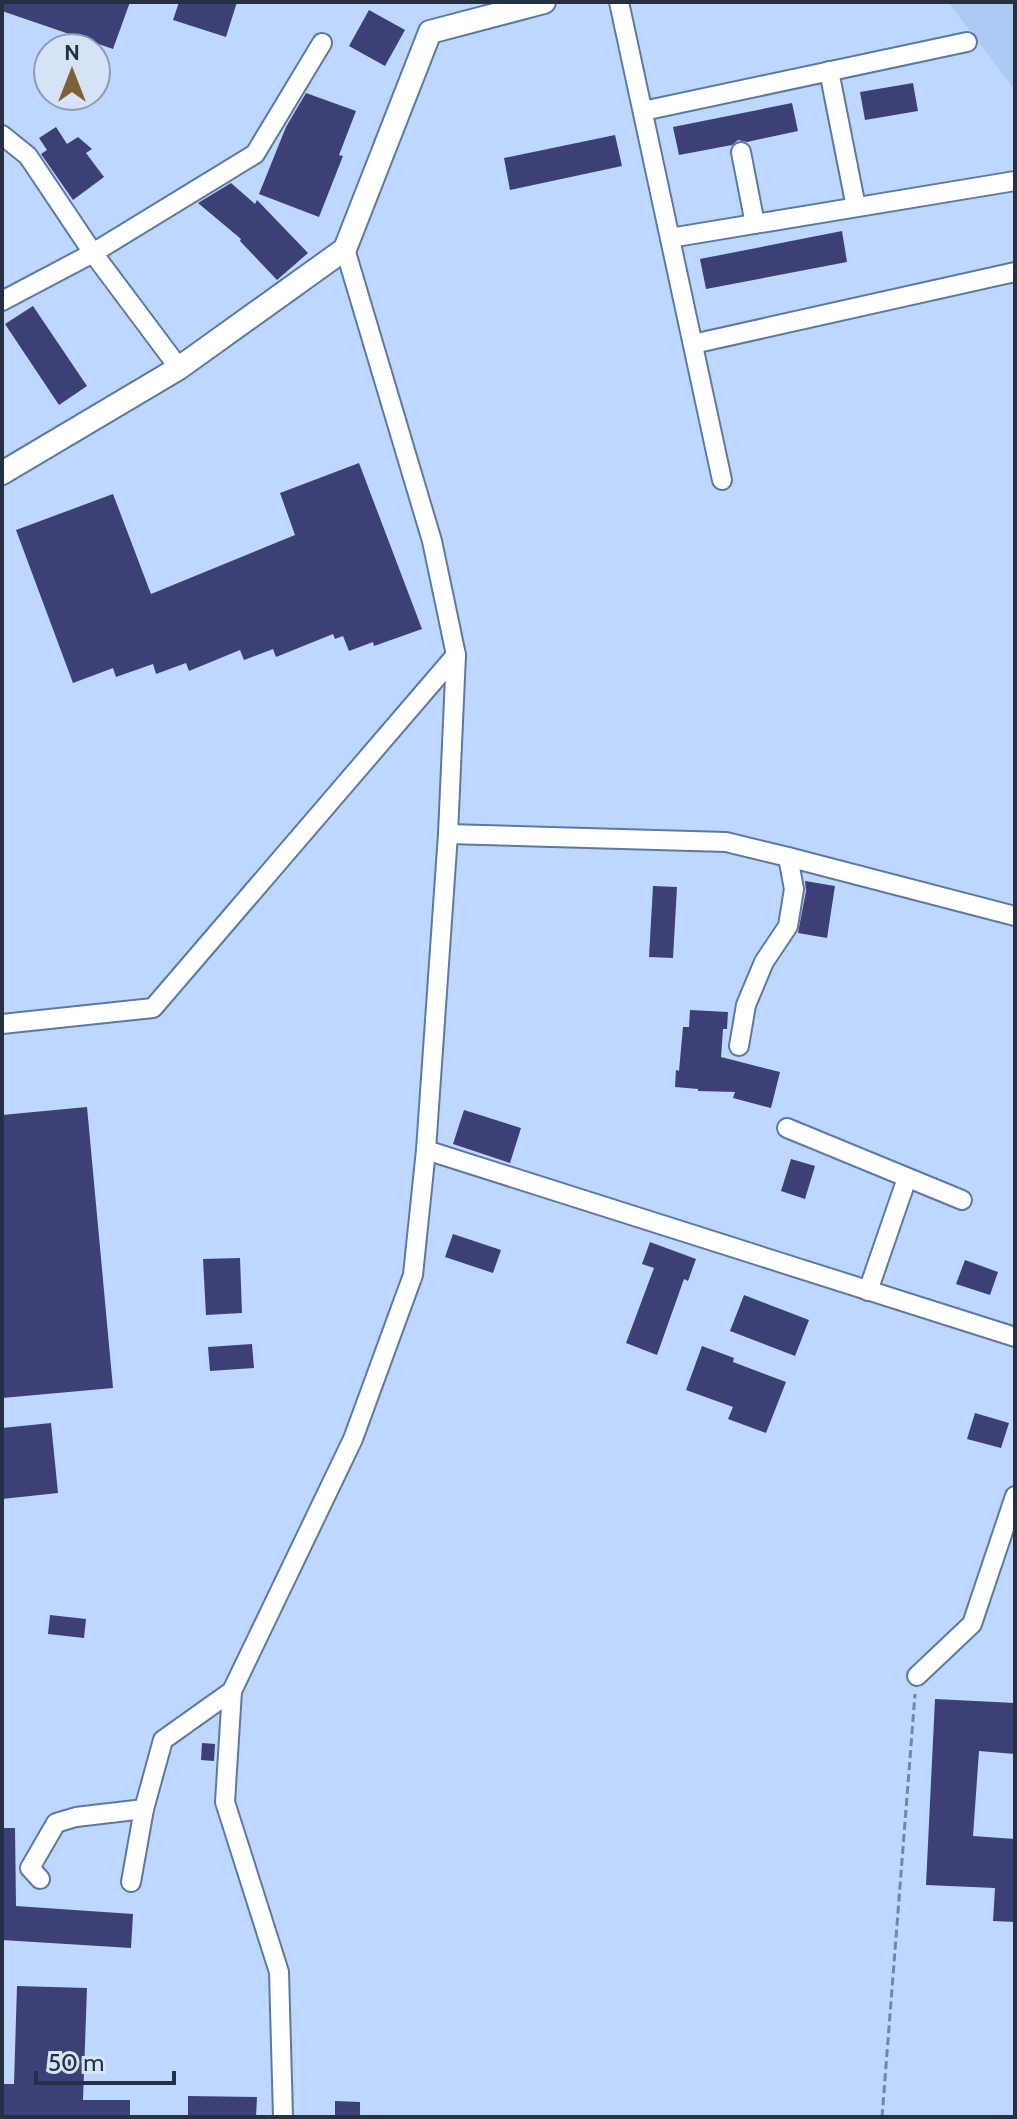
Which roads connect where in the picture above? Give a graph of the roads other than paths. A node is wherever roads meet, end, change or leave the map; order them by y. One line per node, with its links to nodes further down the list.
1 (544, 2): 13 (main road)
2 (619, 2): 6 (street)
3 (967, 42): 5 (street)
4 (322, 43): 14 (street)
5 (829, 71): 6 (street); 10 (street)
6 (643, 111): 12 (street)
7 (2, 135): 14 (street)
8 (741, 152): 11 (street)
9 (1015, 181): 10 (street)
10 (856, 207): 11 (street)
11 (755, 224): 12 (street)
12 (670, 238): 17 (street)
13 (345, 249): 18 (main road); 21 (street)
14 (93, 253): 16 (street); 18 (street)
15 (1015, 272): 17 (street)
16 (2, 301)
17 (693, 344): 20 (street)
18 (179, 368): 19 (main road)
19 (2, 473)
20 (722, 480)
21 (456, 655): 22 (street); 25 (street)
22 (448, 834): 23 (street); 28 (street)
23 (788, 857): 24 (street); 26 (street)
24 (1015, 916)
25 (2, 1024)
26 (739, 1046)
27 (787, 1128): 29 (street)
28 (426, 1150): 31 (street); 35 (street)
29 (907, 1178): 30 (street); 31 (street)
30 (962, 1200)
31 (868, 1291): 32 (street)
32 (1015, 1337)
33 (1015, 1496): 34 (street)
34 (917, 1676)
35 (232, 1691): 36 (street); 39 (street)
36 (144, 1809): 37 (street); 38 (street)
37 (40, 1879)
38 (131, 1882)
39 (283, 2117)

